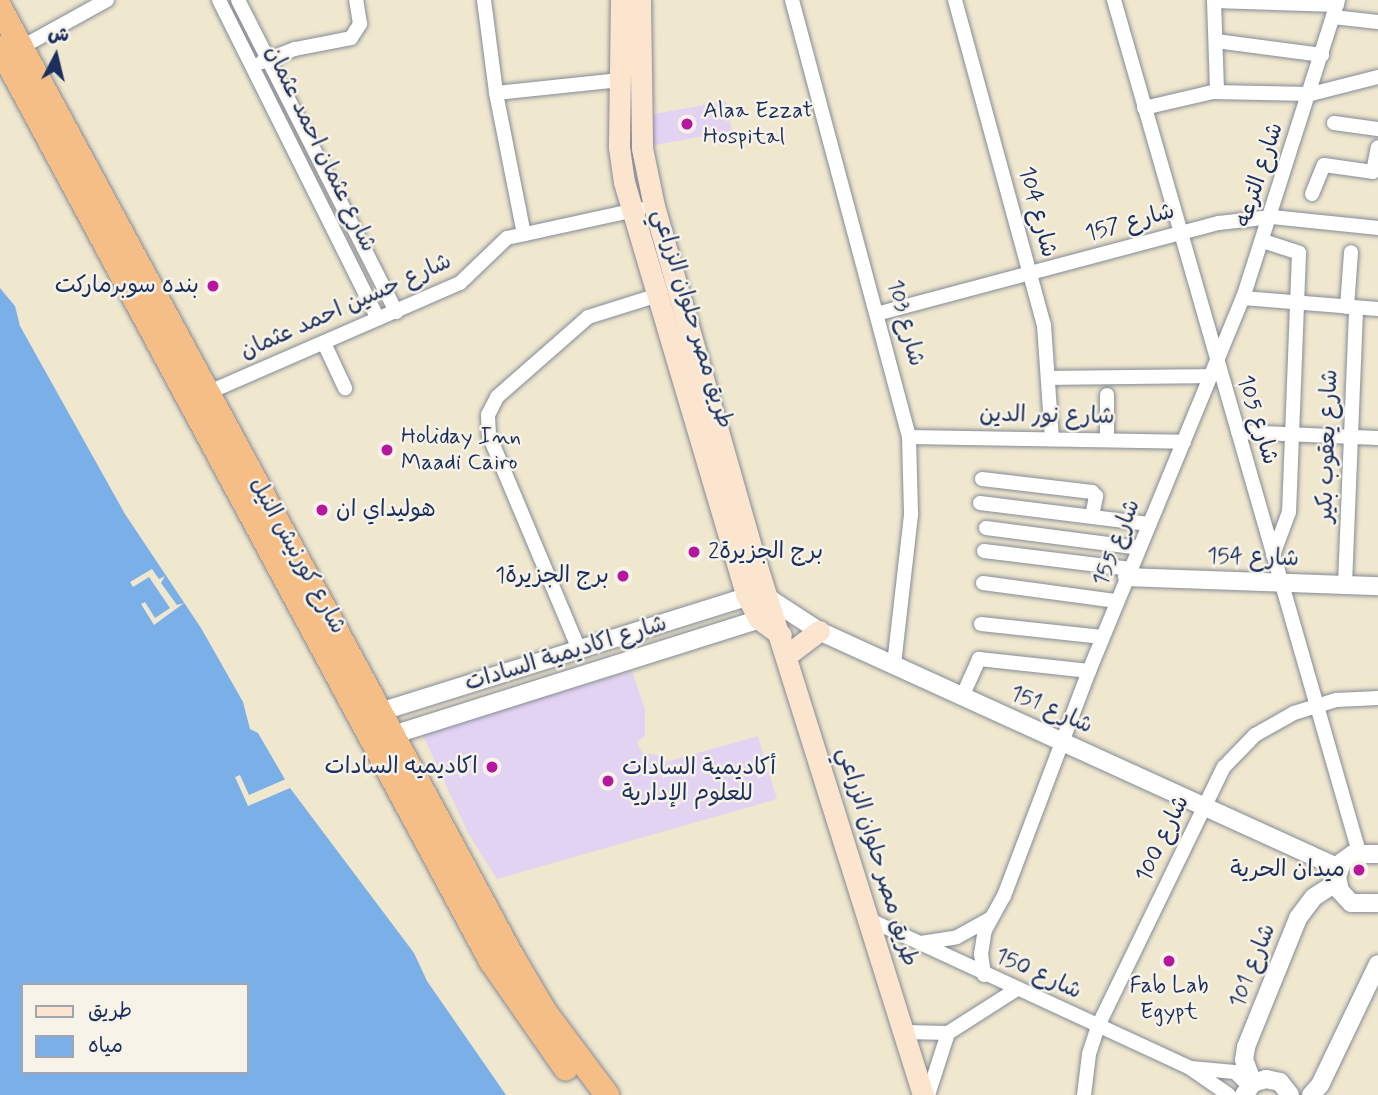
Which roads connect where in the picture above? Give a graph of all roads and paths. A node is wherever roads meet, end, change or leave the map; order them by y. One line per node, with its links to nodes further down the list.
1 (107, 0): 16 (street)
2 (219, 0): 19 (street, شارع عثمان احمد عثمان)
3 (238, 0): 18 (street, شارع عثمان احمد عثمان)
4 (356, 0): 18 (street)
5 (484, 0): 23 (street)
6 (621, 0): 21 (main road, طريق مصر حلوان الزراعي)
7 (640, 0): 32 (main road, طريق مصر حلوان الزراعي)
8 (792, 0): 47 (street, شارع 103)
9 (955, 0): 40 (street, شارع 104)
10 (1114, 0): 25 (street, شارع 105)
11 (1214, 1): 12 (street); 15 (street)
12 (1336, 7): 14 (street); 17 (street, شارع الترعه)
13 (0, 8): 16 (highway, شارع كورنيش النيل)
14 (1378, 22)
15 (1216, 41): 17 (street); 22 (street)
16 (11, 48): 54 (highway, شارع كورنيش النيل); 90 (highway, شارع كورنيش النيل)
17 (1322, 55): 24 (street, شارع الترعه)
18 (269, 58): 19 (street); 29 (street, شارع عثمان احمد عثمان)
19 (254, 66): 30 (street, شارع عثمان احمد عثمان)
20 (1378, 77): 24 (street)
21 (620, 80): 23 (street); 33 (main road, طريق مصر حلوان الزراعي)
22 (1217, 92): 24 (street); 25 (street)
23 (496, 93): 37 (street)
24 (1311, 93): 34 (street, شارع الترعه)
25 (1144, 108): 36 (street, شارع 105)
26 (1334, 123): 27 (street)
27 (1378, 129)
28 (1378, 148): 31 (street)
29 (331, 181): 30 (street); 46 (street, شارع عثمان احمد عثمان)
30 (314, 188): 48 (street, شارع عثمان احمد عثمان)
31 (1312, 194)
32 (654, 206): 33 (street, شارع حسين احمد عثمان); 79 (main road, طريق مصر حلوان الزراعي)
33 (632, 211): 37 (street, شارع حسين احمد عثمان); 41 (main road, طريق مصر حلوان الزراعي)
34 (1272, 217): 35 (street, شارع 157); 36 (street, شارع 157); 38 (street, شارع الترعه)
35 (1378, 228)
36 (1180, 233): 40 (street, شارع 157); 50 (street, شارع 105)
37 (524, 234): 46 (street, شارع حسين احمد عثمان)
38 (1263, 242): 42 (street, شارع الترعه); 43 (street)
39 (1350, 252): 44 (street, شارع يعقوب بكير)
40 (1030, 273): 47 (street, شارع 157); 52 (street, شارع 104)
41 (655, 296): 77 (main road, طريق مصر حلوان الزراعي); 83 (street)
42 (1243, 298): 43 (street); 50 (street, شارع الترعه)
43 (1297, 303): 44 (street); 57 (street)
44 (1352, 307): 45 (street); 59 (street, شارع يعقوب بكير)
45 (1378, 309)
46 (396, 312): 48 (street, شارع حسين احمد عثمان)
47 (880, 313): 58 (street, شارع 103)
48 (378, 319): 49 (street, شارع حسين احمد عثمان)
49 (324, 342): 53 (street); 54 (street, شارع حسين احمد عثمان)
50 (1217, 362): 51 (street, شارع 155); 56 (street, شارع 105)
51 (1211, 376): 52 (street); 63 (street, شارع 155)
52 (1050, 378): 61 (street, شارع 104)
53 (345, 388)
54 (207, 393): 90 (highway, شارع كورنيش النيل)
55 (1107, 395): 62 (street)
56 (1238, 432): 57 (street); 71 (street, شارع 105)
57 (1290, 434): 59 (street); 71 (street)
58 (909, 437): 61 (street, شارع نور الدين); 84 (street, شارع 103)
59 (1351, 437): 60 (street); 75 (street, شارع يعقوب بكير)
60 (1378, 438)
61 (1052, 439): 62 (street, شارع نور الدين)
62 (1107, 440): 63 (street, شارع نور الدين)
63 (1184, 442): 67 (street, شارع 155)
64 (982, 479): 66 (street)
65 (980, 503): 66 (street)
66 (1092, 517): 67 (street)
67 (1149, 524): 69 (street, شارع 155)
68 (986, 528): 69 (street)
69 (1139, 548): 72 (street, شارع 155)
70 (984, 551): 72 (street)
71 (1273, 555): 74 (street, شارع 105)
72 (1129, 573): 74 (street, شارع 154); 78 (street, شارع 155)
73 (983, 583): 78 (street)
74 (1281, 584): 75 (street, شارع 154); 89 (street, شارع 105)
75 (1345, 585): 76 (street, شارع 154)
76 (1378, 586)
77 (747, 594): 79 (main road, طريق مصر حلوان الزراعي); 83 (street, شارع اكاديمية السادات)
78 (1117, 601): 82 (street, شارع 155)
79 (774, 624): 81 (main road); 81 (street, شارع 151); 85 (street, شارع اكاديمية السادات); 99 (main road, طريق مصر حلوان الزراعي)
80 (981, 624): 82 (street)
81 (819, 631): 84 (street, شارع 151)
82 (1102, 637): 86 (street, شارع 155)
83 (586, 645): 85 (street); 90 (street, شارع اكاديمية السادات)
84 (894, 666): 87 (street, شارع 151)
85 (603, 668): 91 (street, شارع اكاديمية السادات)
86 (1088, 671): 87 (street); 92 (street, شارع 155)
87 (962, 696): 92 (street, شارع 151)
88 (1378, 698): 89 (street, شارع 100)
89 (1315, 705): 93 (street, شارع 100); 94 (street, شارع 105)
90 (371, 714): 91 (highway, شارع كورنيش النيل)
91 (383, 737): 109 (highway, شارع كورنيش النيل); 110 (highway, شارع كورنيش النيل)
92 (1064, 743): 93 (street, شارع 151); 98 (street)
93 (1204, 806): 96 (street, شارع 151); 104 (street, شارع 100)
94 (1359, 852): 95 (street); 96 (street, شارع 101)
95 (1378, 854)
96 (1338, 875): 97 (street, شارع 151); 108 (street, شارع 101)
97 (1378, 903)
98 (990, 918): 100 (street); 102 (street)
99 (868, 919): 100 (street, شارع 150); 105 (main road, طريق مصر حلوان الزراعي)
100 (920, 943): 102 (street, شارع 150)
101 (1378, 964): 115 (street)
102 (984, 975): 103 (street, شارع 150)
103 (1017, 989): 104 (street, شارع 150); 106 (street)
104 (1098, 1026): 107 (street, شارع 150); 112 (street, شارع 100)
105 (905, 1032): 106 (street); 111 (main road, طريق مصر حلوان الزراعي)
106 (948, 1033): 111 (street)
107 (1190, 1068): 108 (street, شارع 150); 113 (street, شارع 150)
108 (1249, 1088): 114 (street)
109 (586, 1095)
110 (607, 1095)
111 (926, 1095)
112 (1084, 1095)
113 (1229, 1095)
114 (1290, 1095)
115 (1311, 1095)

